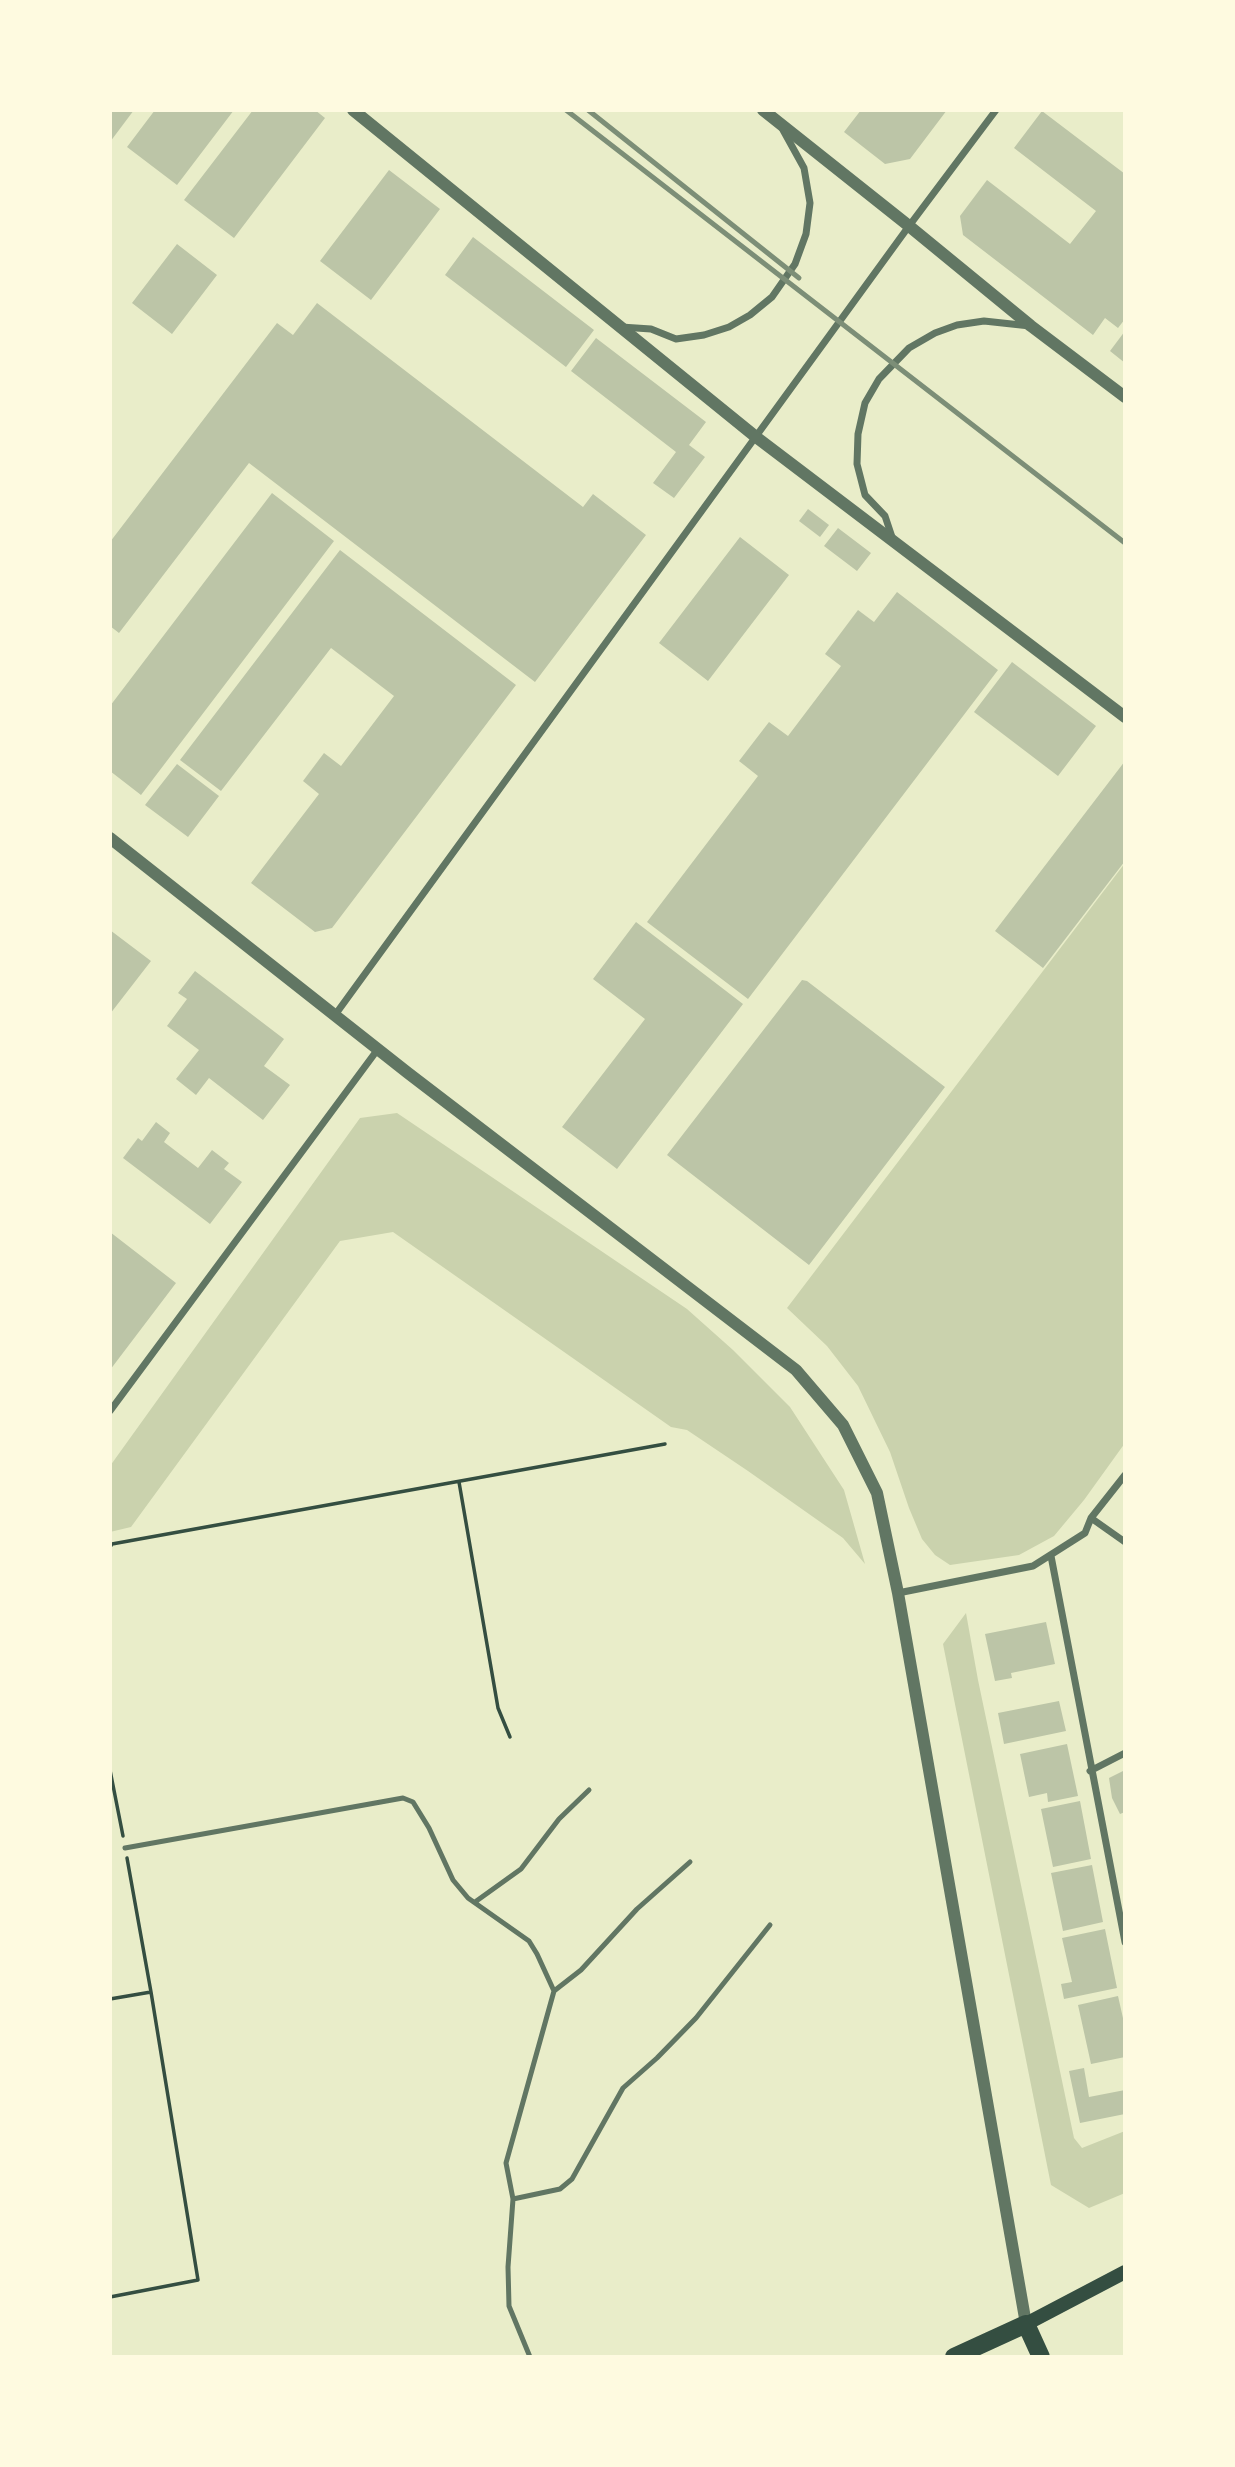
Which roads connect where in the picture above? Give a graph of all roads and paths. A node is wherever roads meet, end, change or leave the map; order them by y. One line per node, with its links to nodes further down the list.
1 (353, 110): 7 (street)
2 (763, 110): 4 (street)
3 (996, 110): 5 (street)
4 (780, 125): 5 (street); 7 (street)
5 (909, 226): 6 (street); 9 (street)
6 (1031, 326): 8 (street); 10 (street)
7 (621, 327): 9 (street)
8 (1125, 397)
9 (756, 437): 10 (street); 13 (street)
10 (893, 541): 11 (street)
11 (1125, 718)
12 (110, 838): 13 (street)
13 (335, 1015): 14 (street)
14 (378, 1049): 15 (street); 23 (street)
15 (110, 1411)
16 (665, 1444): 18 (path)
17 (1125, 1475): 19 (street)
18 (459, 1482): 21 (path); 24 (path)
19 (1091, 1518): 20 (street); 22 (street)
20 (1125, 1542)
21 (110, 1546)
22 (1051, 1556): 23 (street); 27 (street)
23 (898, 1593): 41 (street)
24 (510, 1737)
25 (1125, 1753): 27 (street)
26 (110, 1770): 29 (path)
27 (1090, 1771): 31 (street)
28 (589, 1790): 32 (lane)
29 (125, 1848): 32 (lane); 36 (path)
30 (690, 1862): 35 (lane)
31 (1121, 1894): 34 (street)
32 (475, 1902): 35 (lane)
33 (770, 1925): 38 (lane)
34 (1125, 1942)
35 (554, 1991): 38 (lane)
36 (152, 1992): 37 (path); 40 (path)
37 (110, 2000)
38 (513, 2199): 42 (lane)
39 (1125, 2273): 41 (main road)
40 (110, 2297)
41 (1026, 2324): 43 (main road); 44 (main road)
42 (530, 2357)
43 (954, 2357)
44 (1041, 2357)

